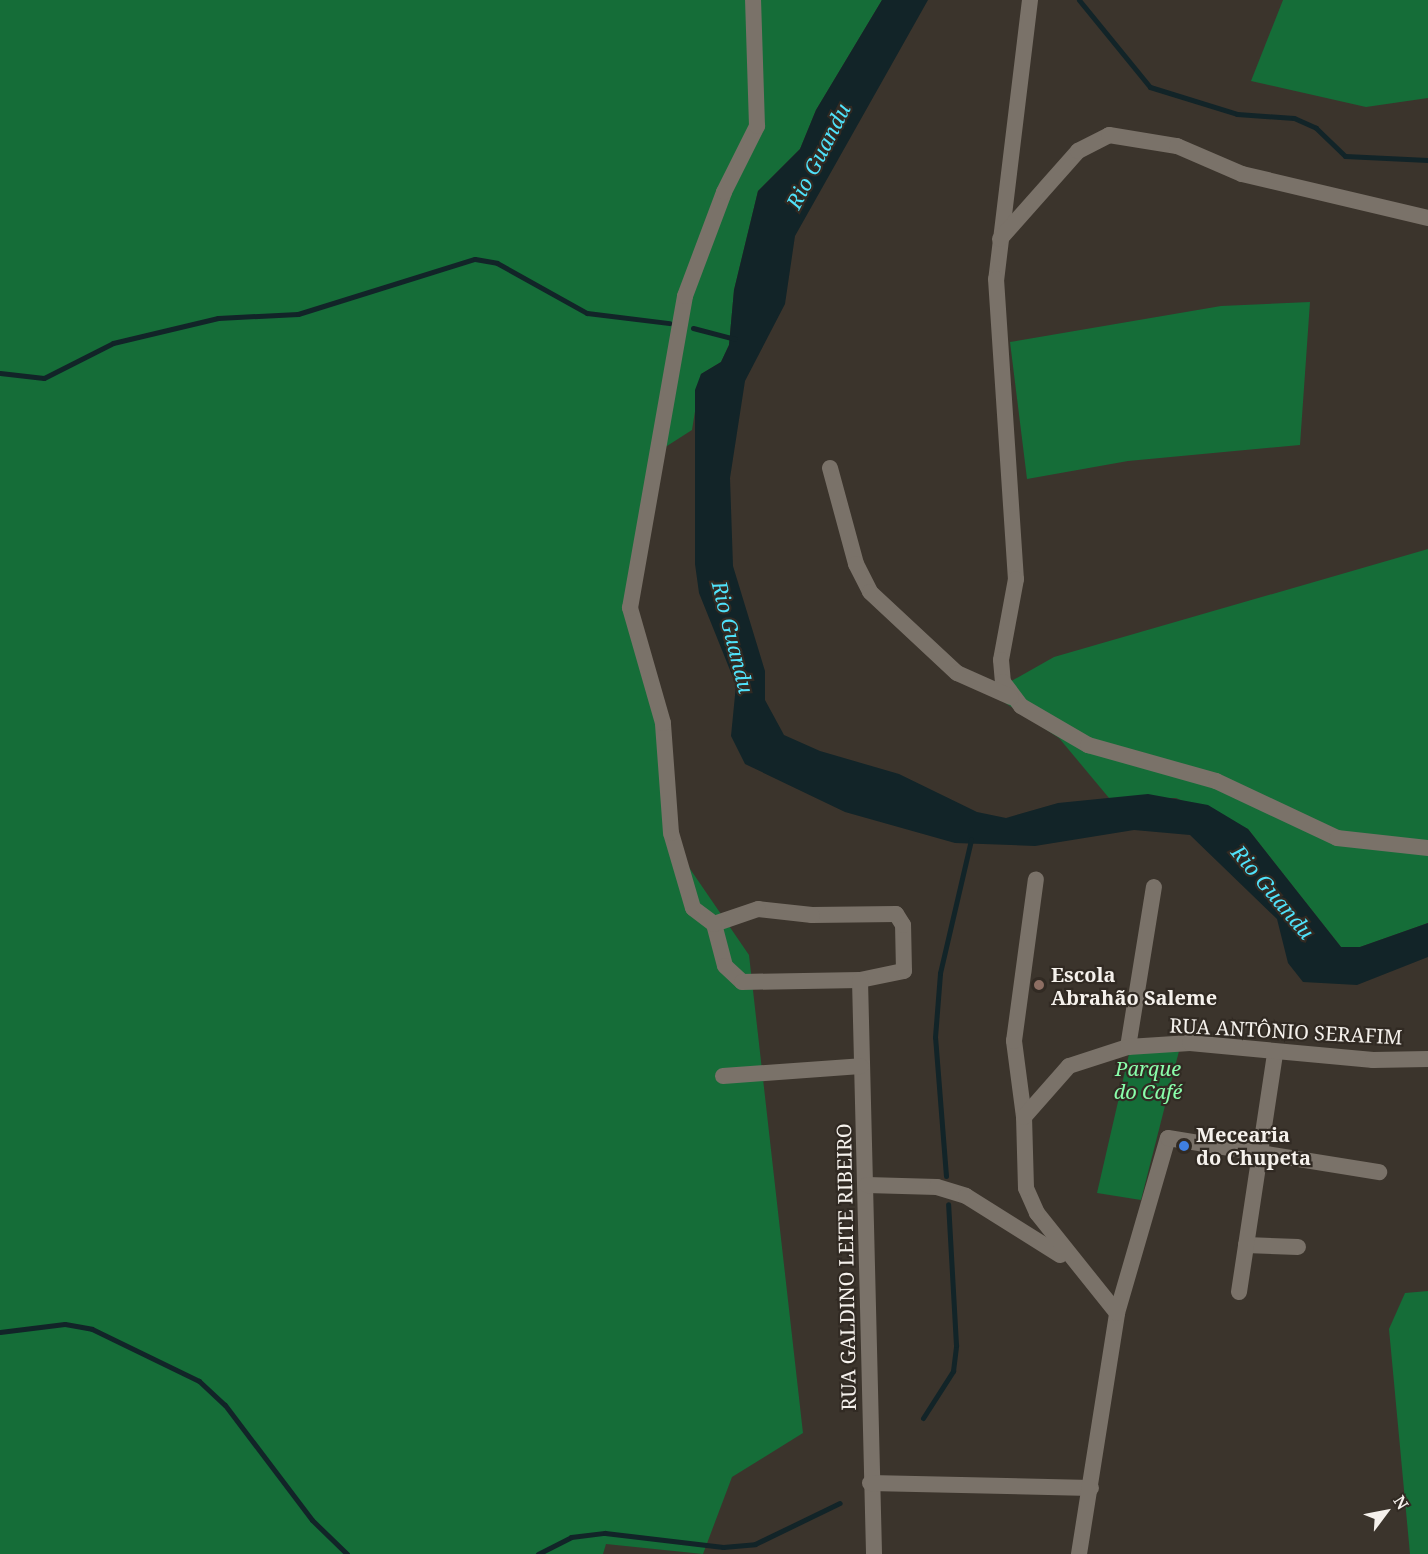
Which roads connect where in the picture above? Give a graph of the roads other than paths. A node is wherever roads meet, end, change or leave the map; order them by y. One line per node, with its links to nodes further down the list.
1 (753, 0): 10 (street)
2 (1030, 0): 4 (street)
3 (1428, 218): 4 (street)
4 (1000, 239): 6 (street)
5 (830, 468): 6 (street)
6 (1011, 697): 7 (street)
7 (1428, 848)
8 (1036, 879): 17 (street)
9 (1154, 887): 12 (street)
10 (714, 924): 11 (street); 11 (street)
11 (860, 980): 15 (street, RUA GALDINO LEITE RIBEIRO)
12 (1128, 1047): 13 (street, RUA ANTÔNIO SERAFIM); 17 (street, RUA ANTÔNIO SERAFIM)
13 (1275, 1053): 14 (street, RUA ANTÔNIO SERAFIM); 18 (street)
14 (1428, 1059)
15 (861, 1066): 16 (street); 20 (street, RUA GALDINO LEITE RIBEIRO)
16 (723, 1076)
17 (1024, 1117): 23 (street)
18 (1261, 1152): 19 (street); 21 (street); 25 (street)
19 (1379, 1172)
20 (867, 1185): 23 (street); 26 (street, RUA GALDINO LEITE RIBEIRO)
21 (1246, 1245): 22 (street); 24 (street)
22 (1298, 1247)
23 (1074, 1264): 25 (street)
24 (1239, 1292)
25 (1118, 1313): 27 (street)
26 (870, 1483): 27 (street); 28 (street, RUA GALDINO LEITE RIBEIRO)
27 (1090, 1488): 29 (street)
28 (874, 1554)
29 (1079, 1554)

